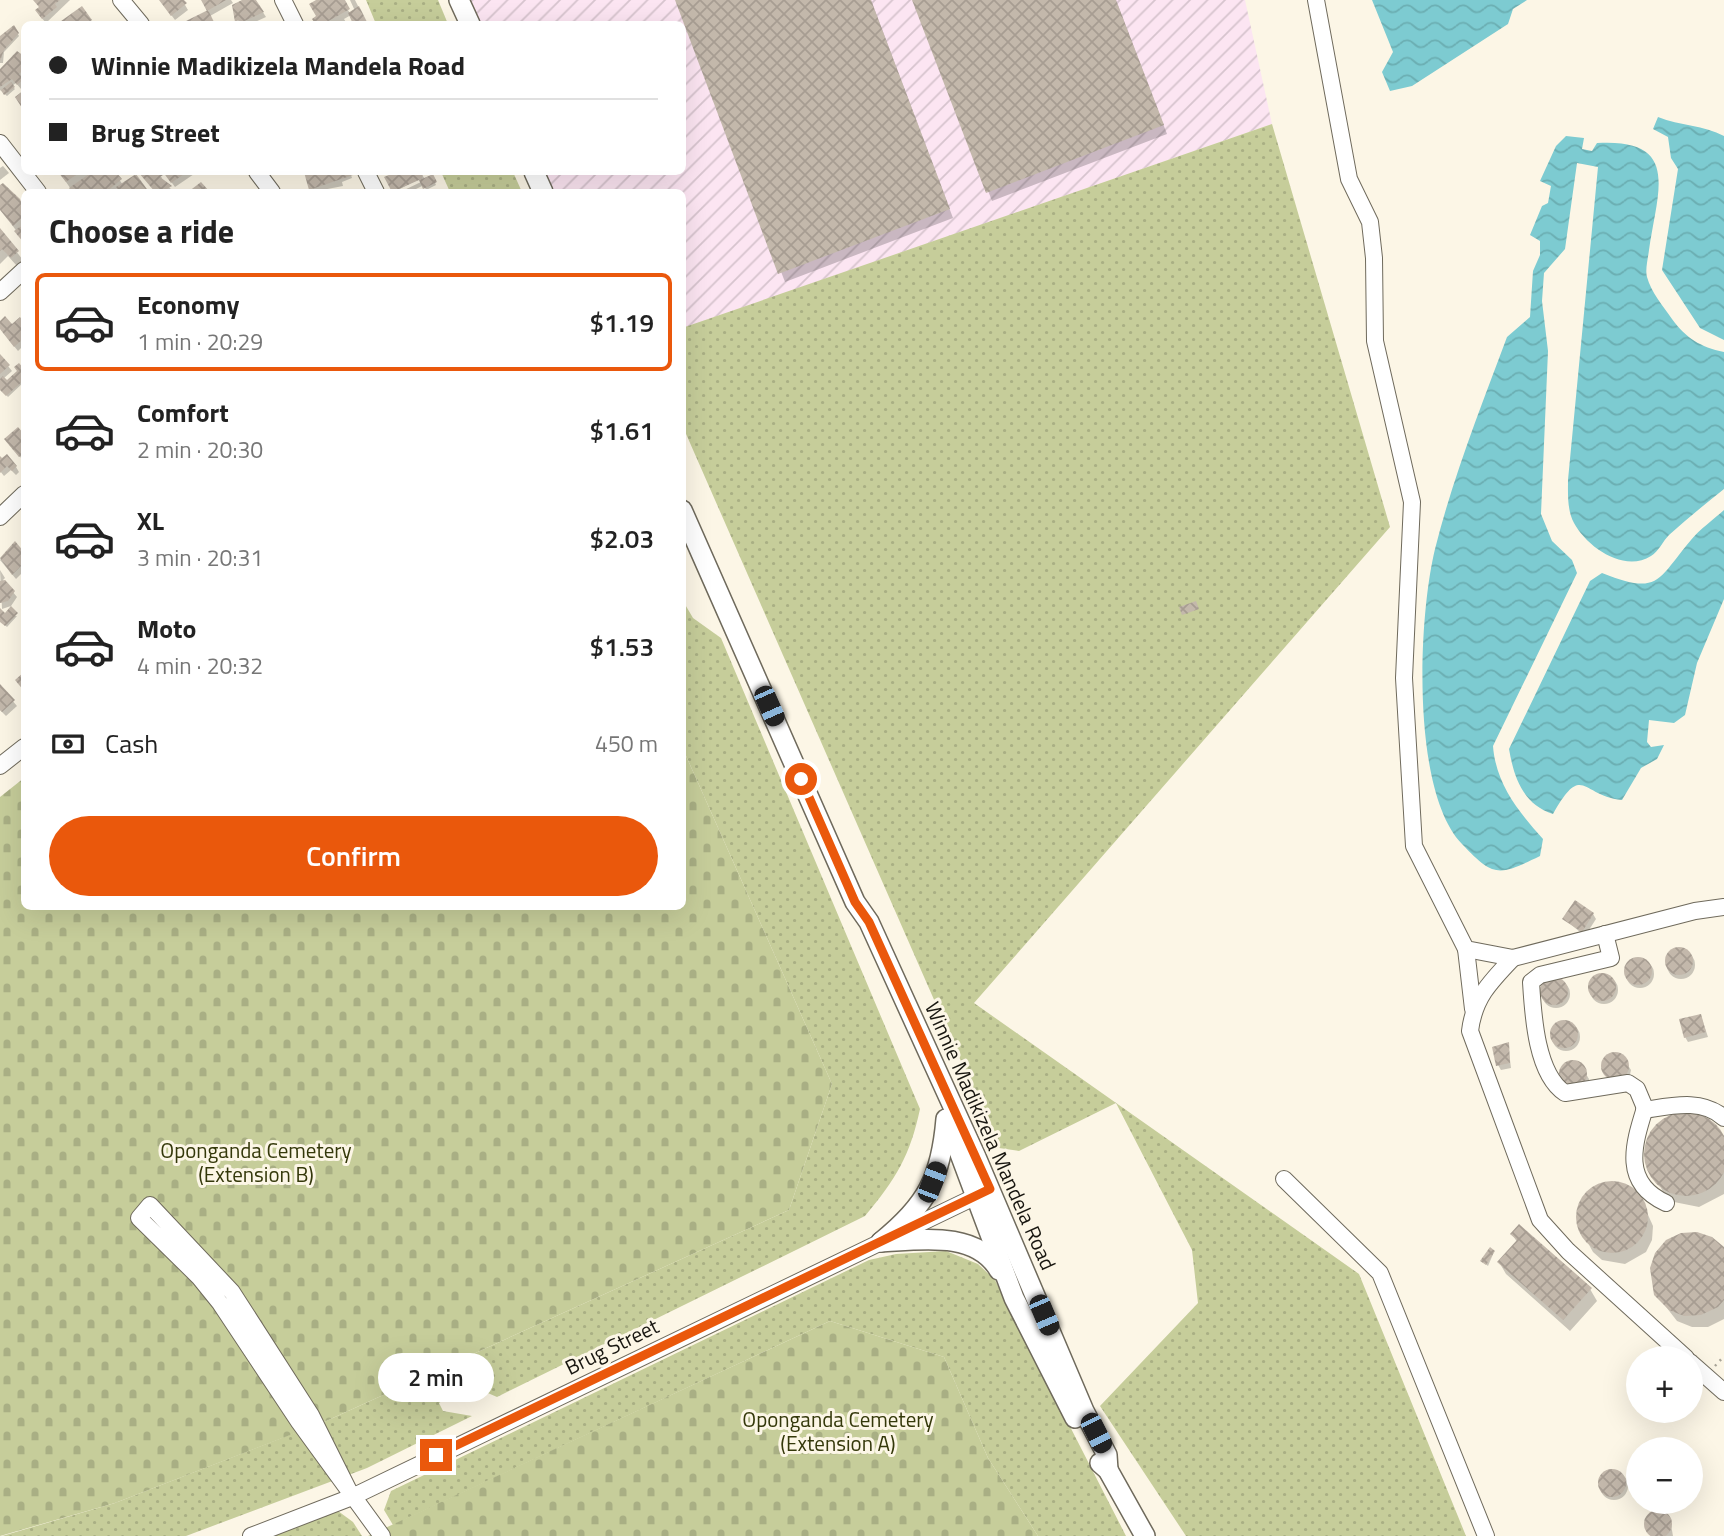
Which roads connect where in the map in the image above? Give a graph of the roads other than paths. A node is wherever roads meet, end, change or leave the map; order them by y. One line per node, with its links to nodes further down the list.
1 (121, 0): 5 (street)
2 (284, 0): 6 (street)
3 (459, 0): 7 (main road)
4 (1316, 0): 22 (street)
5 (138, 21)
6 (294, 21)
7 (469, 21)
8 (0, 143): 9 (street)
9 (21, 170)
10 (25, 175): 11 (street)
11 (36, 189)
12 (21, 273): 13 (street)
13 (0, 292)
14 (21, 497): 15 (street)
15 (0, 517)
16 (686, 519): 19 (main road, Winnie Madikizela Mandela Road)
17 (21, 749): 18 (street)
18 (0, 766)
19 (855, 902): 27 (main road, Winnie Madikizela Mandela Road); 29 (main road, Winnie Madikizela Mandela Road)
20 (1724, 907): 21 (street)
21 (1605, 934): 23 (street); 25 (street)
22 (1466, 949): 23 (street); 24 (street)
23 (1513, 958): 24 (street)
24 (1473, 1009): 33 (street)
25 (1644, 1110): 26 (street); 30 (street)
26 (1724, 1118)
27 (946, 1119): 29 (main road, Winnie Madikizela Mandela Road); 31 (main road)
28 (1284, 1179): 41 (street)
29 (983, 1193): 31 (street, Brug Street); 32 (main road, Winnie Madikizela Mandela Road); 36 (main road, Winnie Madikizela Mandela Road)
30 (1666, 1203)
31 (881, 1242): 32 (main road); 37 (street, Brug Street)
32 (1014, 1298): 36 (main road, Winnie Madikizela Mandela Road)
33 (1673, 1346)
34 (1703, 1373): 35 (street)
35 (1724, 1392)
36 (1108, 1470): 40 (main road, Winnie Madikizela Mandela Road)
37 (352, 1497): 37 (street); 38 (street, Brug Street); 39 (street)
38 (251, 1536)
39 (382, 1536)
40 (1145, 1536)
41 (1486, 1536)

